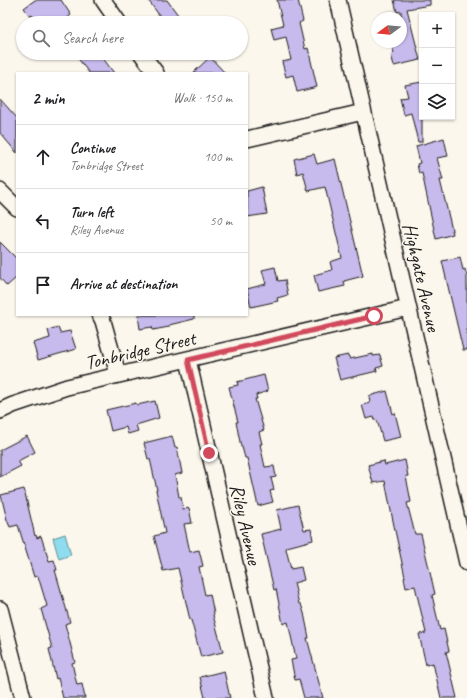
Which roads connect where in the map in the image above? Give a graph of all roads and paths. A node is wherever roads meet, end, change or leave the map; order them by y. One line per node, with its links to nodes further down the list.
1 (103, 0): 3 (street)
2 (338, 0): 6 (street, Highgate Avenue)
3 (114, 16)
4 (146, 60): 5 (street)
5 (155, 72)
6 (363, 112): 7 (street); 10 (street, Highgate Avenue)
7 (248, 139)
8 (0, 191): 9 (street)
9 (16, 207)
10 (408, 308): 12 (street, Tonbridge Street); 15 (street, Highgate Avenue)
11 (100, 316): 13 (street)
12 (188, 360): 13 (street, Tonbridge Street); 18 (street, Riley Avenue)
13 (118, 374): 14 (street, Tonbridge Street)
14 (0, 411)
15 (467, 563)
16 (0, 609): 17 (street)
17 (23, 698)
18 (266, 698)

